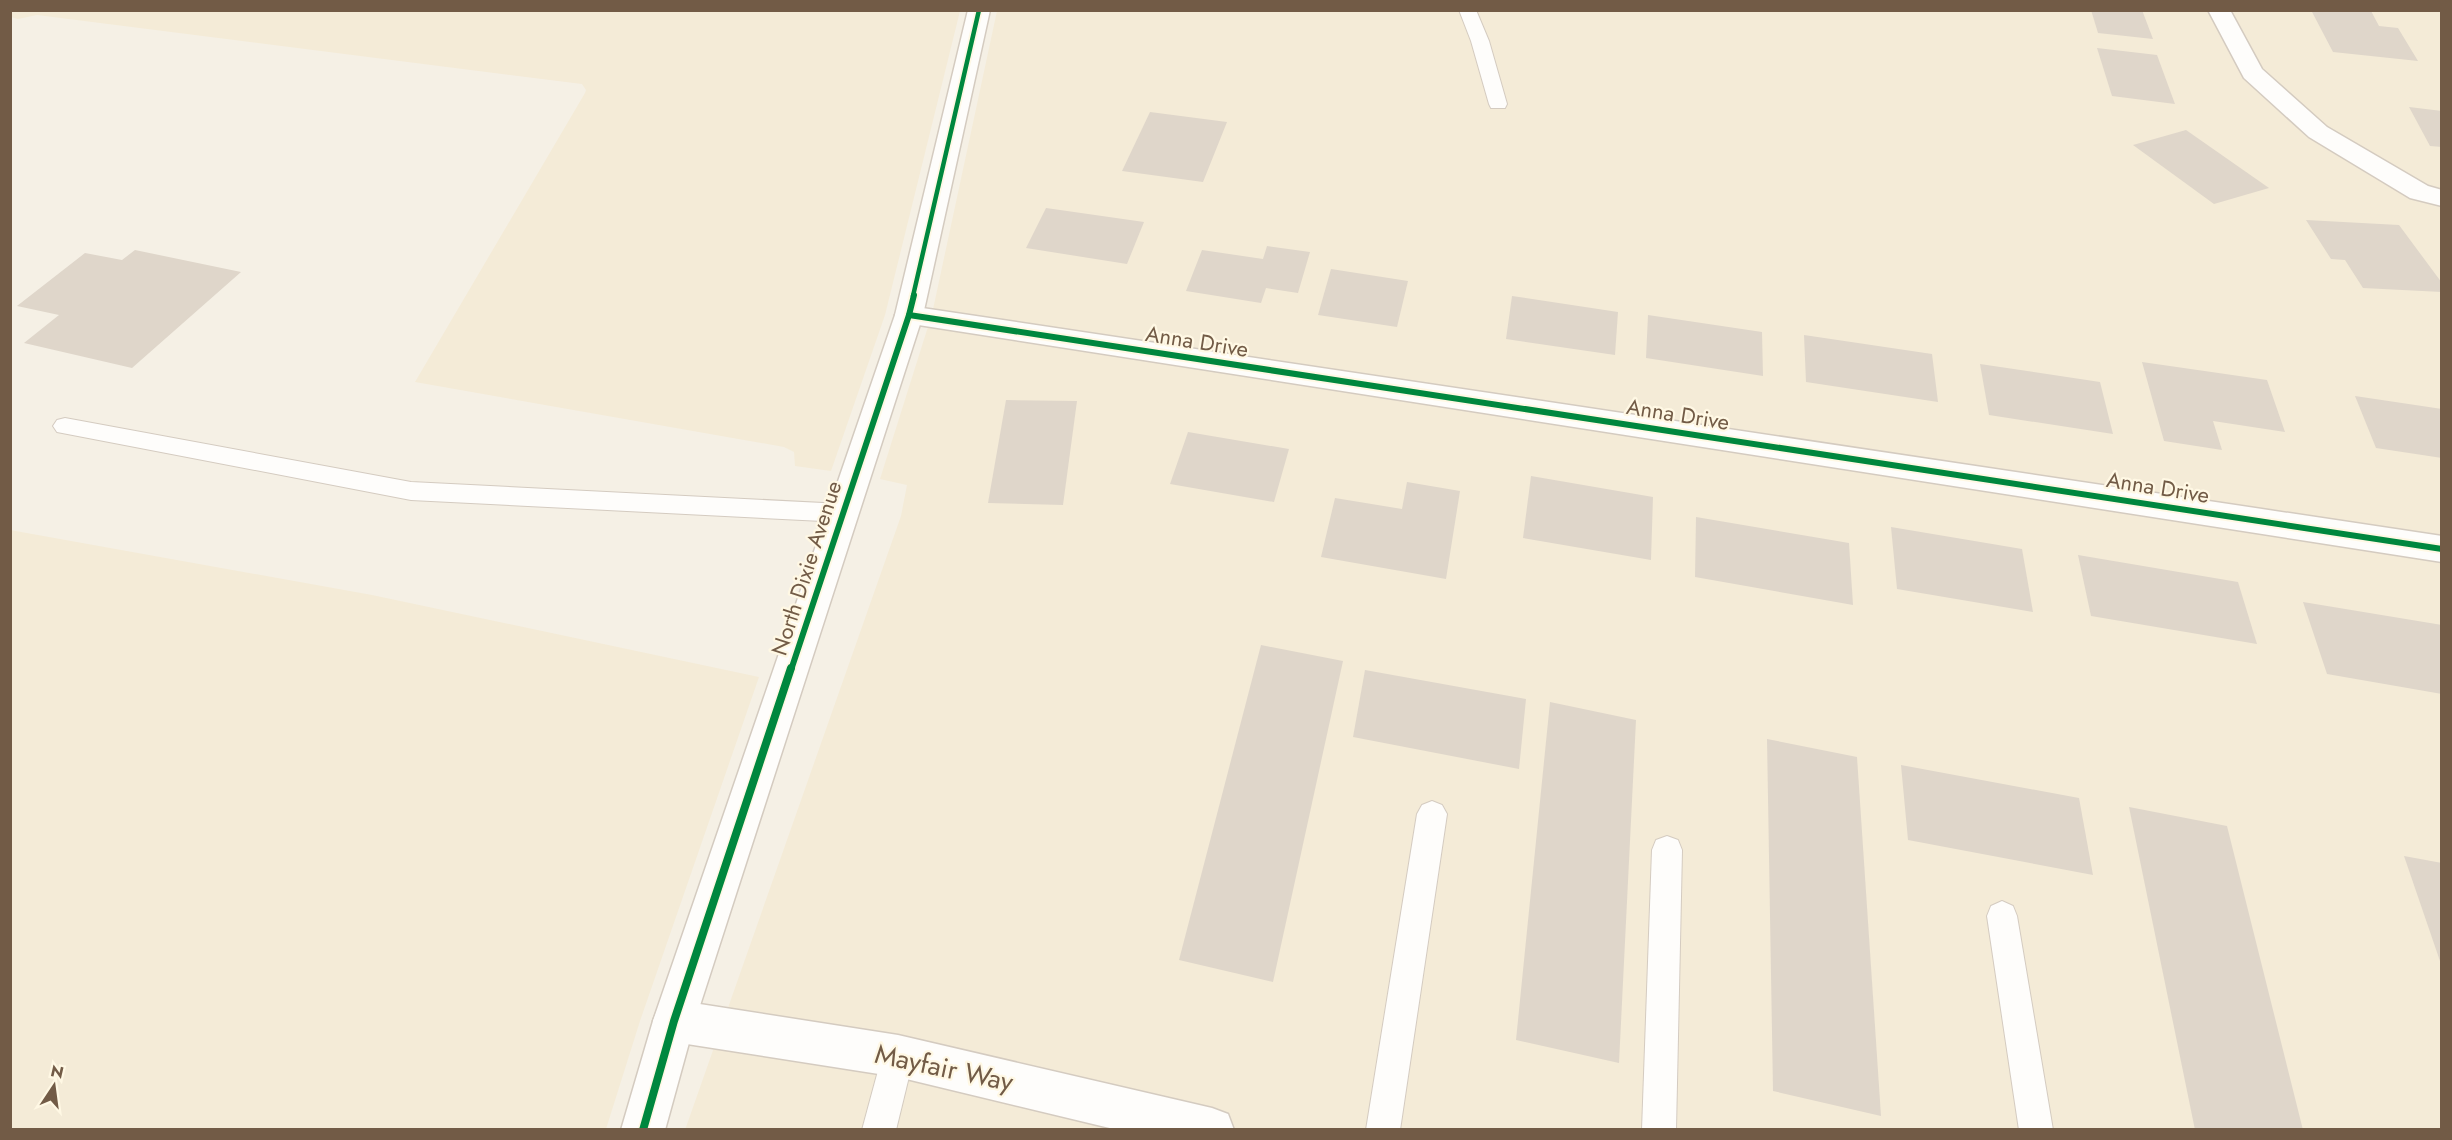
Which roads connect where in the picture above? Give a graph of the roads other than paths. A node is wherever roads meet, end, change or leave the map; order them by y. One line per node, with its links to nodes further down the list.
1 (979, 10): 6 (street, North Dixie Avenue)
2 (1467, 10): 4 (lane)
3 (2219, 10): 5 (street)
4 (1498, 104)
5 (2442, 198)
6 (909, 315): 8 (street, North Dixie Avenue); 9 (street, Anna Drive)
7 (65, 426): 8 (lane)
8 (843, 513): 13 (street, North Dixie Avenue)
9 (2442, 549)
10 (1432, 814): 18 (lane)
11 (1667, 850): 19 (lane)
12 (2002, 916): 20 (lane)
13 (674, 1021): 14 (street, Mayfair Way); 15 (street, North Dixie Avenue)
14 (898, 1056): 16 (lane); 17 (street, Mayfair Way)
15 (642, 1130)
16 (879, 1130)
17 (1212, 1130)
18 (1383, 1130)
19 (1659, 1130)
20 (2036, 1130)

